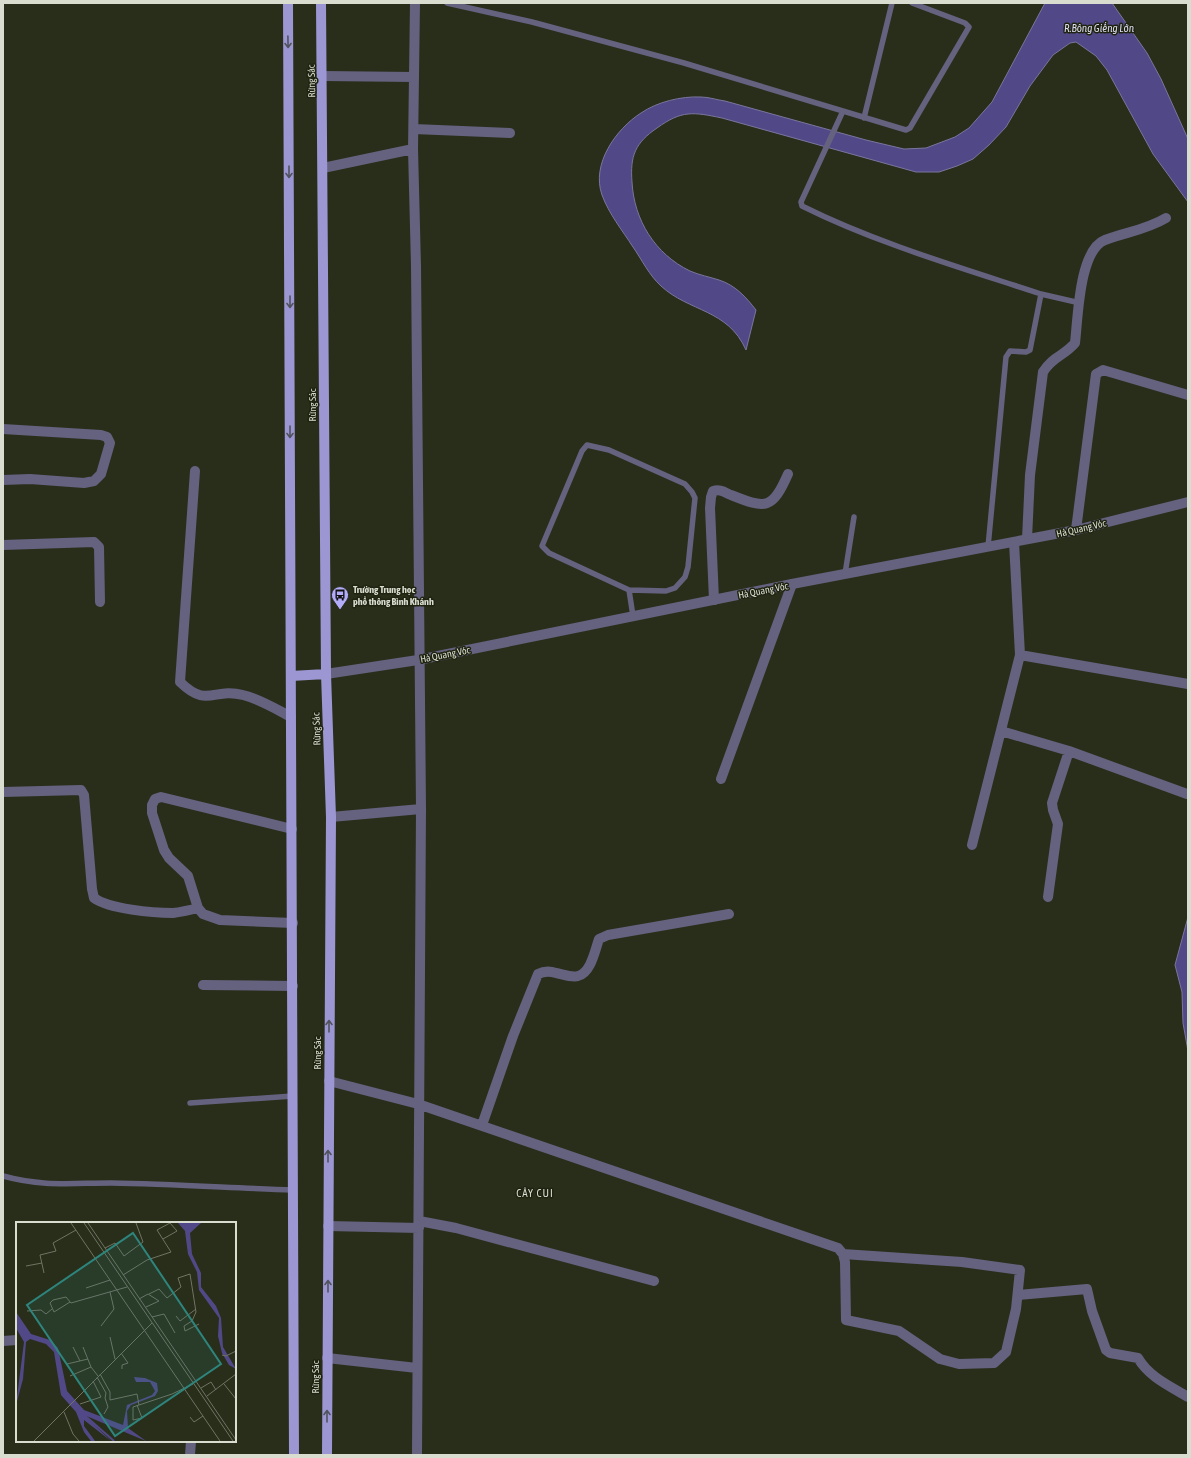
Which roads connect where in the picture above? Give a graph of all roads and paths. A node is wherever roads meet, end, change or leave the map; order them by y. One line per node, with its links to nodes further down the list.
1 (288, 3): 39 (main road, Rừng Sác, one-way to 39)
2 (321, 3): 7 (main road, Rừng Sác)
3 (415, 3): 8 (street)
4 (447, 3): 9 (lane)
5 (892, 3): 10 (lane)
6 (912, 3): 10 (lane)
7 (323, 76): 8 (street); 14 (main road, Rừng Sác)
8 (414, 77): 11 (street)
9 (843, 111): 10 (lane); 16 (lane)
10 (864, 118)
11 (414, 129): 12 (street); 13 (street)
12 (510, 133)
13 (413, 149): 14 (street); 37 (street)
14 (323, 168): 38 (main road, Rừng Sác)
15 (1166, 218): 17 (street)
16 (1042, 294): 17 (lane); 29 (lane)
17 (1080, 303): 26 (street)
18 (1188, 395): 25 (street)
19 (3, 429): 22 (street)
20 (195, 471): 41 (street)
21 (788, 474): 33 (street)
22 (3, 480)
23 (1188, 502): 25 (street, Hà Quang Vóc)
24 (854, 517): 30 (lane)
25 (1076, 530): 26 (street, Hà Quang Vóc)
26 (1027, 539): 27 (street, Hà Quang Vóc)
27 (1014, 542): 29 (street, Hà Quang Vóc); 36 (street)
28 (3, 545): 34 (street)
29 (988, 547): 30 (street, Hà Quang Vóc)
30 (845, 574): 31 (street, Hà Quang Vóc)
31 (792, 584): 33 (street, Hà Quang Vóc); 44 (street)
32 (629, 590): 32 (lane); 35 (lane)
33 (714, 600): 35 (street, Hà Quang Vóc)
34 (100, 602)
35 (633, 616): 37 (street, Hà Quang Vóc)
36 (1020, 655): 40 (street); 42 (street)
37 (418, 660): 38 (street, Hà Quang Vóc); 47 (street)
38 (326, 674): 39 (main road); 48 (main road, Rừng Sác)
39 (291, 676): 41 (main road, Rừng Sác)
40 (1188, 684)
41 (291, 717): 49 (main road, Rừng Sác)
42 (1001, 731): 43 (street); 50 (street)
43 (1069, 751): 46 (street); 51 (street)
44 (721, 779)
45 (3, 792): 52 (street)
46 (1187, 794)
47 (420, 808): 48 (street); 60 (street)
48 (330, 818): 57 (main road, Rừng Sác, one-way to 48)
49 (292, 829): 52 (street); 54 (main road, Rừng Sác)
50 (972, 845)
51 (1048, 897)
52 (198, 908): 54 (street)
53 (729, 914): 61 (street)
54 (292, 923): 56 (main road, Rừng Sác)
55 (203, 985): 56 (street)
56 (293, 986): 58 (main road, Rừng Sác)
57 (329, 1080): 60 (street); 65 (main road, Rừng Sác, one-way to 57)
58 (293, 1096): 59 (lane); 63 (main road, Rừng Sác)
59 (190, 1102)
60 (418, 1104): 61 (street); 64 (street)
61 (482, 1125): 66 (street)
62 (3, 1176): 63 (lane)
63 (294, 1190): 76 (main road, Rừng Sác)
64 (419, 1225): 65 (street); 67 (street); 72 (street)
65 (328, 1226): 71 (main road, Rừng Sác, one-way to 65)
66 (844, 1254): 68 (street); 68 (street)
67 (654, 1282)
68 (1018, 1295): 73 (street)
69 (16, 1340): 70 (street)
70 (3, 1341)
71 (327, 1358): 72 (street); 77 (main road, Rừng Sác, one-way to 71)
72 (417, 1368): 78 (street)
73 (1188, 1397)
74 (191, 1442): 75 (street)
75 (190, 1455)
76 (294, 1455)
77 (326, 1455)
78 (417, 1455)

